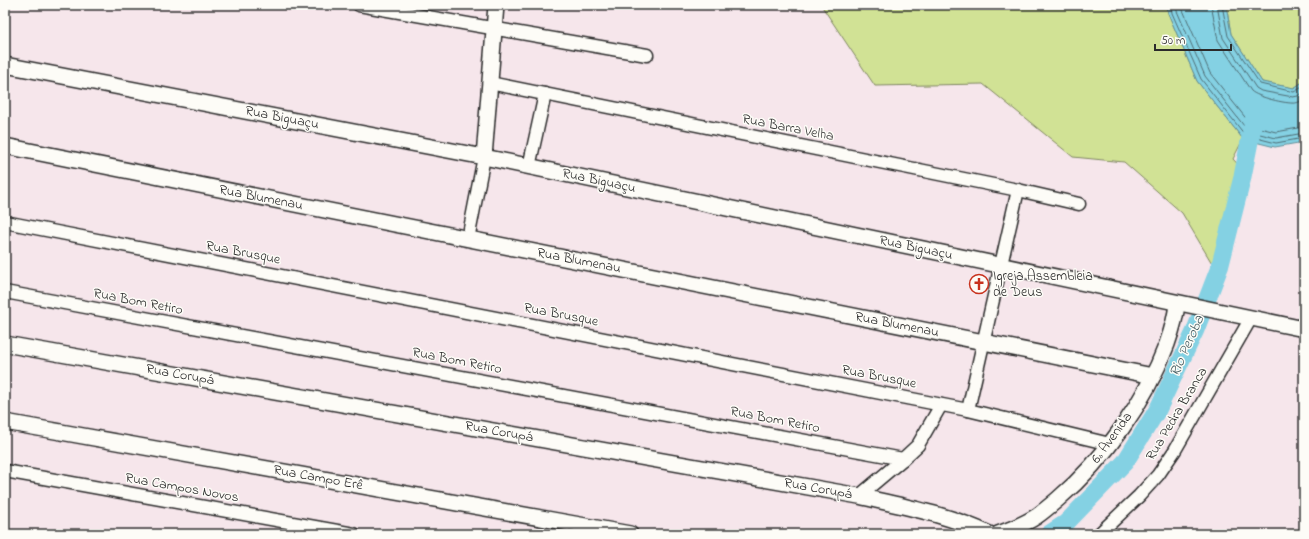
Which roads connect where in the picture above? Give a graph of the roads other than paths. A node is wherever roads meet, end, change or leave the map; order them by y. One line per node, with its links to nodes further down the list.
1 (359, 5): 3 (street)
2 (496, 5): 3 (street)
3 (494, 28): 4 (street); 6 (street)
4 (647, 55)
5 (5, 65): 9 (street, Rua Biguaçu)
6 (490, 83): 7 (street, Rua Barra Velha); 9 (street)
7 (545, 94): 10 (street); 11 (street, Rua Barra Velha)
8 (5, 146): 14 (street, Rua Blumenau)
9 (484, 157): 10 (street, Rua Biguaçu); 14 (street)
10 (529, 167): 15 (street, Rua Biguaçu)
11 (1018, 190): 12 (street, Rua Barra Velha); 15 (street)
12 (1079, 204)
13 (5, 222): 23 (street, Rua Brusque)
14 (468, 239): 20 (street, Rua Blumenau)
15 (1001, 266): 17 (street, Rua Biguaçu); 20 (street)
16 (5, 292): 27 (street, Rua Bom Retiro)
17 (1177, 303): 18 (street, Rua Biguaçu); 22 (street, 6ª Avenida)
18 (1251, 318): 19 (street, Rua Biguaçu); 34 (street, Rua Pedra Branca)
19 (1304, 329)
20 (984, 342): 22 (street, Rua Blumenau); 24 (street)
21 (5, 344): 29 (street, Rua Corupá)
22 (1153, 376): 26 (street, 6ª Avenida)
23 (941, 405): 24 (street, Rua Brusque); 27 (street)
24 (968, 410): 26 (street, Rua Brusque)
25 (5, 422): 31 (street, Rua Campo Erê)
26 (1110, 444): 33 (street, 6ª Avenida)
27 (903, 459): 29 (street)
28 (5, 471): 30 (street, Rua Campos Novos)
29 (859, 496): 32 (street, Rua Corupá)
30 (354, 534)
31 (630, 534)
32 (989, 534)
33 (998, 534)
34 (1100, 534)

